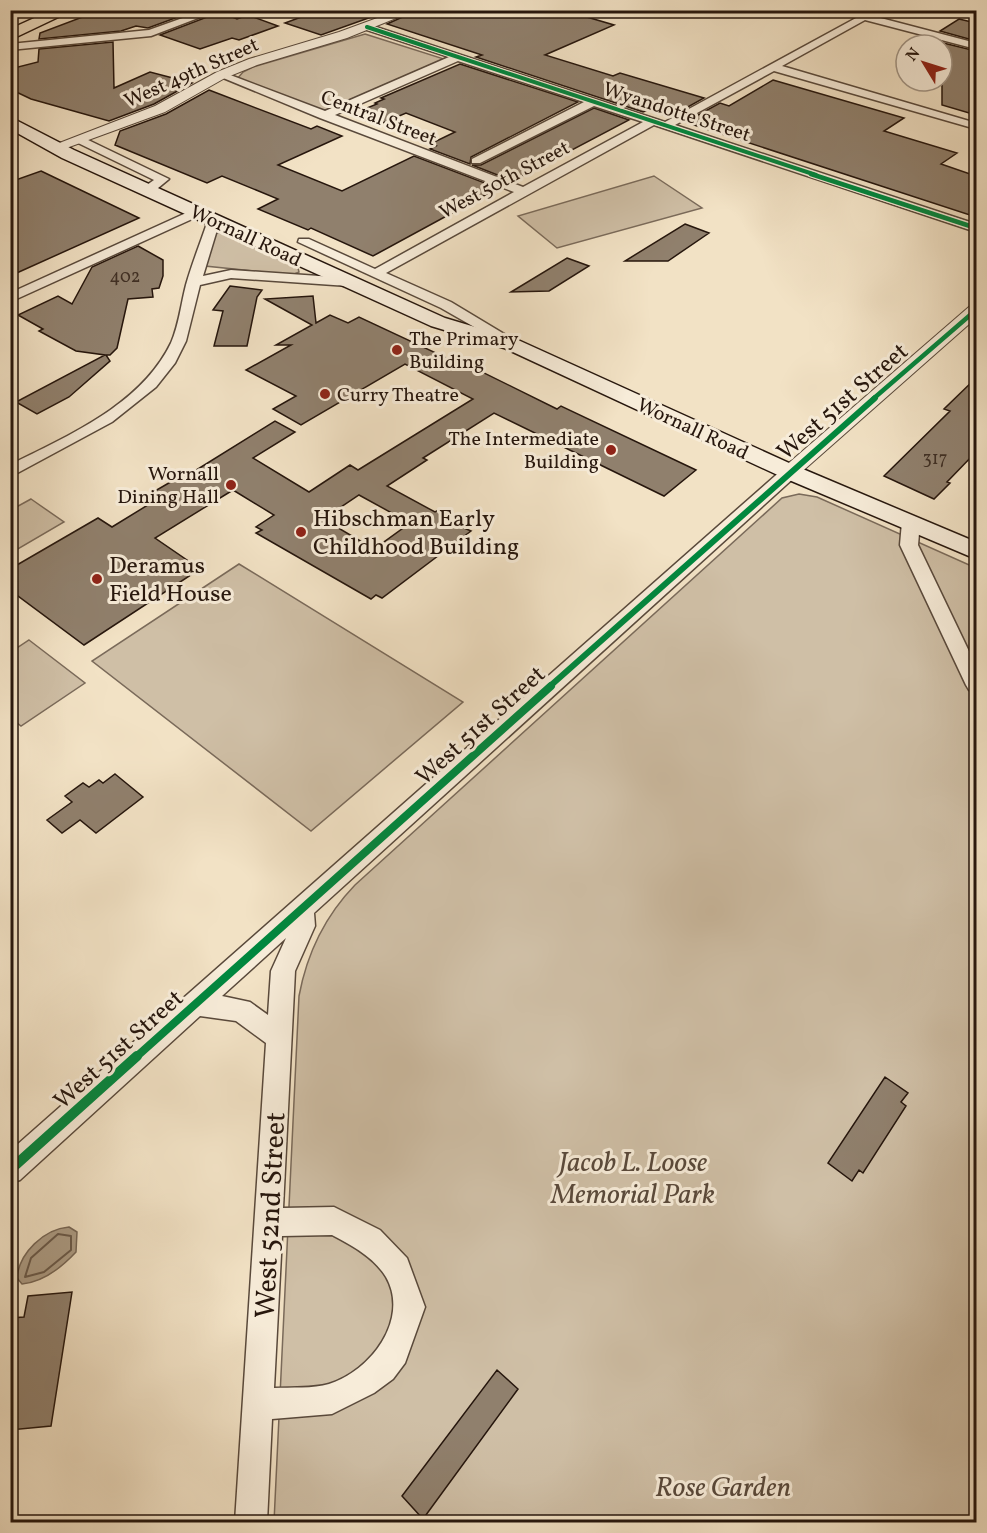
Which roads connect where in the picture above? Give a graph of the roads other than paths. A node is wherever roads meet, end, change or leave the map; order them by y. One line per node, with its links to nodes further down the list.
1 (66, 10): 8 (highway)
2 (215, 10): 10 (street)
3 (411, 10): 7 (street, West 49th Street)
4 (837, 10): 6 (street)
5 (877, 10): 6 (street)
6 (864, 18): 9 (street); 12 (street)
7 (367, 27): 11 (street, Wyandotte Street); 13 (street, West 49th Street)
8 (10, 35)
9 (976, 46)
10 (10, 47)
11 (458, 57): 14 (street, Wyandotte Street); 15 (street)
12 (773, 67): 18 (street); 19 (street)
13 (221, 75): 15 (street, Central Street); 20 (street, West 49th Street)
14 (593, 102): 16 (street, Wyandotte Street); 22 (street)
15 (324, 116): 24 (street, Central Street)
16 (653, 121): 18 (street, Wyandotte Street); 24 (street, West 50th Street)
17 (10, 122): 21 (main road, Wornall Road)
18 (667, 125): 26 (street, Wyandotte Street)
19 (976, 126)
20 (80, 140): 21 (street, West 49th Street); 23 (street)
21 (56, 147): 23 (main road, Wornall Road)
22 (476, 161)
23 (148, 190): 25 (main road, Wornall Road)
24 (524, 192): 28 (street, West 50th Street)
25 (206, 216): 29 (street); 30 (main road, Wornall Road); 31 (street)
26 (976, 228)
27 (304, 242): 28 (street, Wornall Road)
28 (375, 274): 33 (street, Wornall Road)
29 (194, 282): 30 (street); 34 (street)
30 (348, 282): 33 (main road, Wornall Road)
31 (10, 298)
32 (976, 310): 35 (street, West 51st Street)
33 (511, 344): 35 (main road, Wornall Road)
34 (10, 472)
35 (790, 472): 36 (main road, Wornall Road); 39 (street, West 51st Street)
36 (911, 522): 37 (main road, Wornall Road); 38 (street)
37 (976, 551)
38 (976, 685)
39 (302, 910): 40 (street, West 51st Street); 41 (street, West 52nd Street)
40 (198, 1004): 41 (street); 42 (street, West 51st Street)
41 (280, 1038): 43 (street, West 52nd Street)
42 (10, 1170)
43 (269, 1222): 44 (street, West 52nd Street); 44 (street)
44 (258, 1405): 45 (street, West 52nd Street)
45 (251, 1522)

